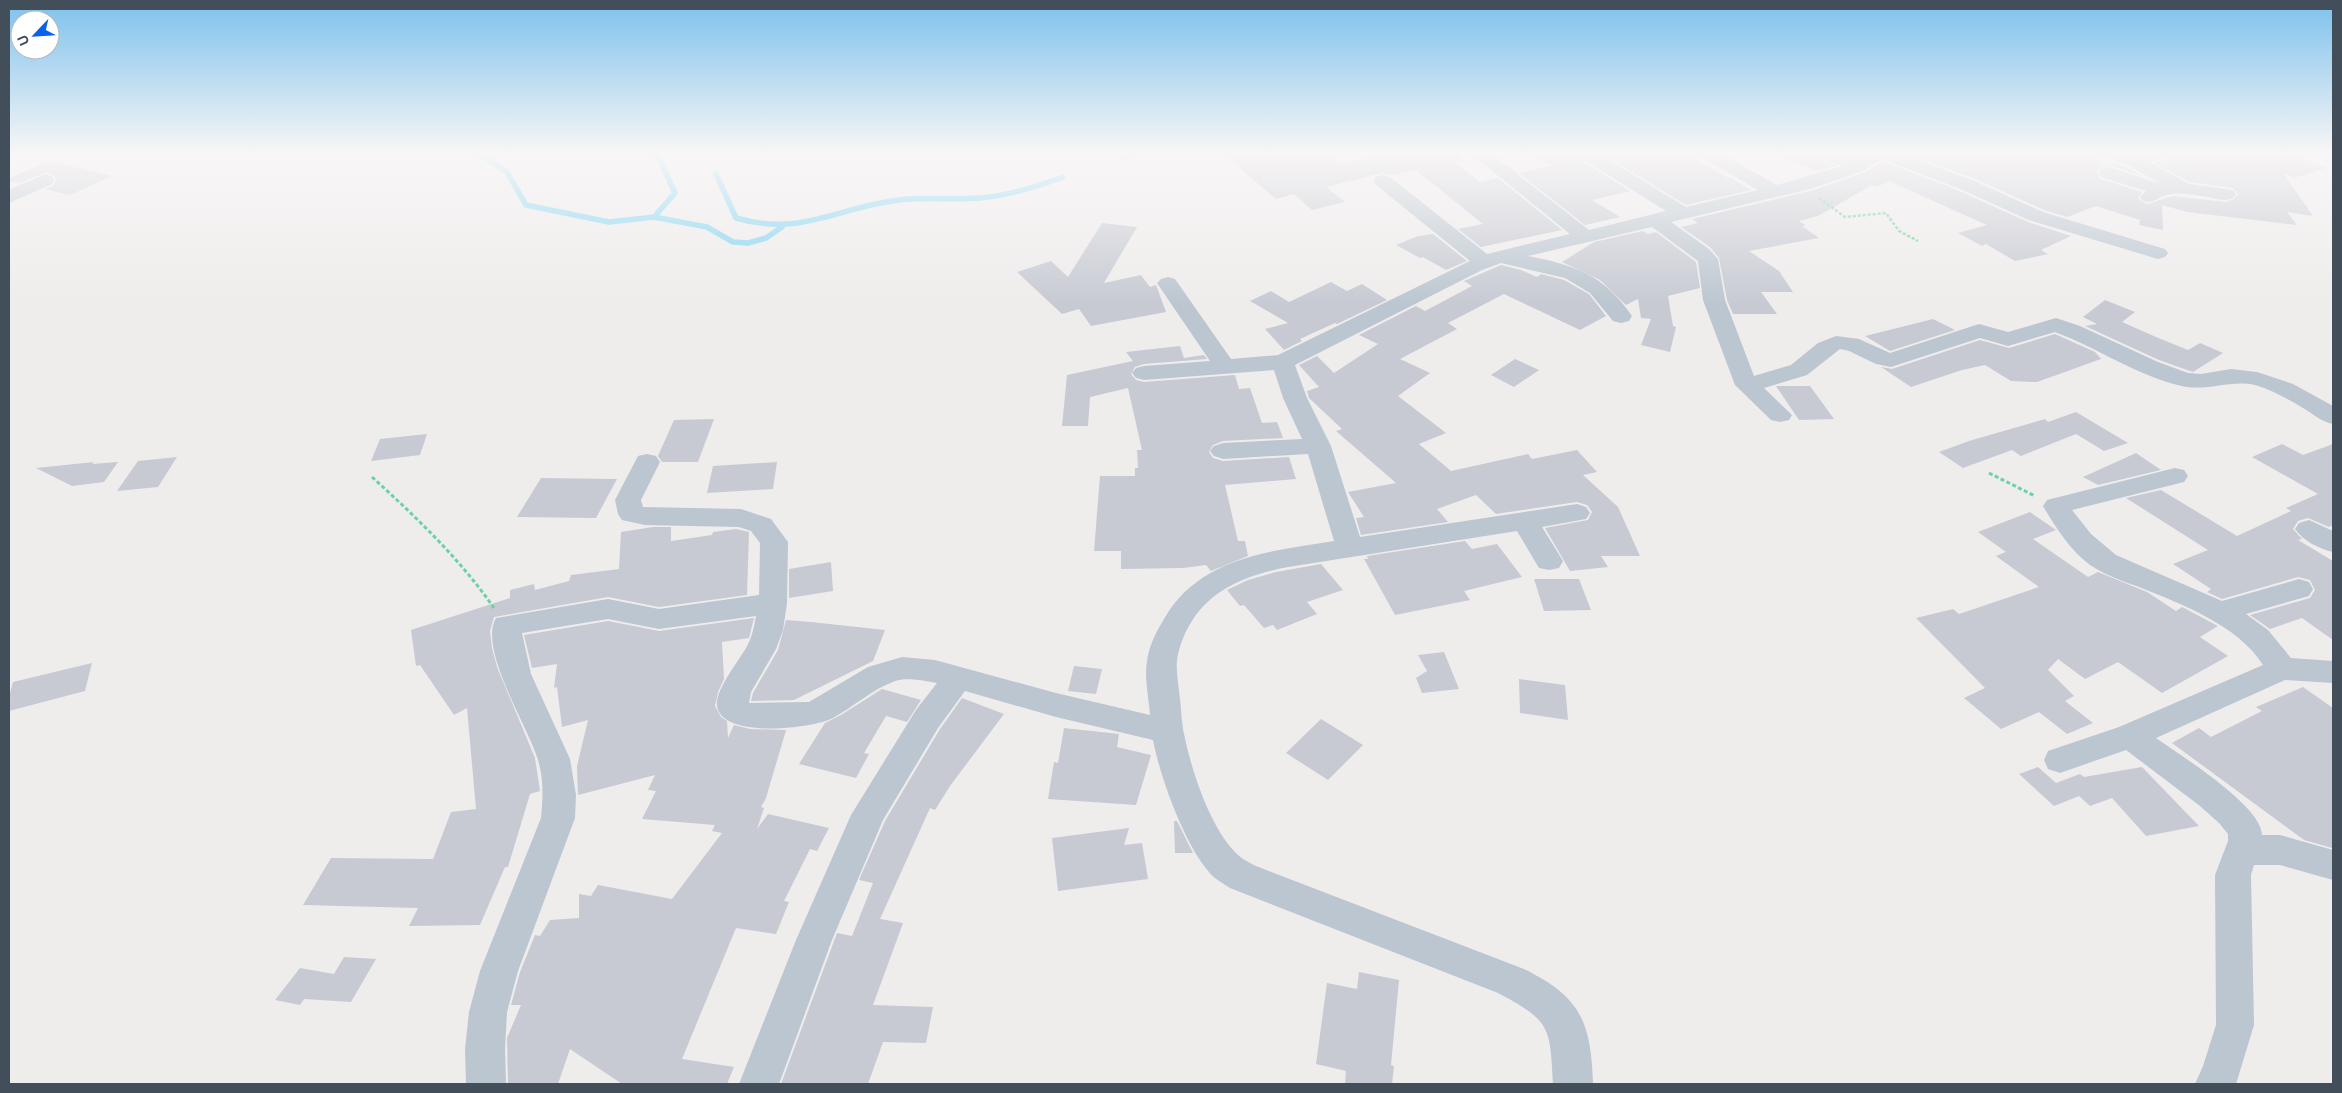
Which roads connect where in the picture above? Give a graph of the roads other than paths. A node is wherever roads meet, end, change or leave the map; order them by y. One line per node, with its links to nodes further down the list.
1 (1413, 203): 10 (street)
2 (1543, 203): 8 (street)
3 (1666, 203): 6 (street)
4 (1729, 203): 6 (street)
5 (2007, 203): 9 (street)
6 (1684, 214): 7 (street)
7 (1657, 220): 8 (street); 16 (street)
8 (1586, 237): 10 (street)
9 (2158, 253)
10 (1491, 259): 12 (street); 13 (street)
11 (1168, 283): 14 (street)
12 (1621, 316)
13 (1283, 362): 14 (street); 19 (street)
14 (1225, 367): 15 (street)
15 (1144, 374)
16 (1747, 385): 17 (street); 18 (street)
17 (1780, 415)
18 (2333, 417)
19 (1318, 446): 20 (street); 27 (street)
20 (1223, 451)
21 (648, 462): 30 (street)
22 (2175, 476): 31 (street)
23 (1577, 513): 24 (street)
24 (1526, 523): 27 (street); 28 (street)
25 (2309, 529): 26 (street)
26 (2333, 543)
27 (1350, 548): 35 (street)
28 (1549, 561)
29 (2299, 589): 31 (street)
30 (773, 603): 34 (street); 40 (street)
31 (2218, 612): 32 (street)
32 (2282, 669): 33 (street); 36 (street)
33 (2333, 672)
34 (958, 677): 35 (street); 41 (street)
35 (1167, 731): 42 (street)
36 (2130, 736): 37 (street); 38 (street)
37 (2060, 760)
38 (2242, 850): 39 (street); 43 (street)
39 (2333, 866)
40 (486, 1084)
41 (759, 1084)
42 (1573, 1084)
43 (2215, 1084)

